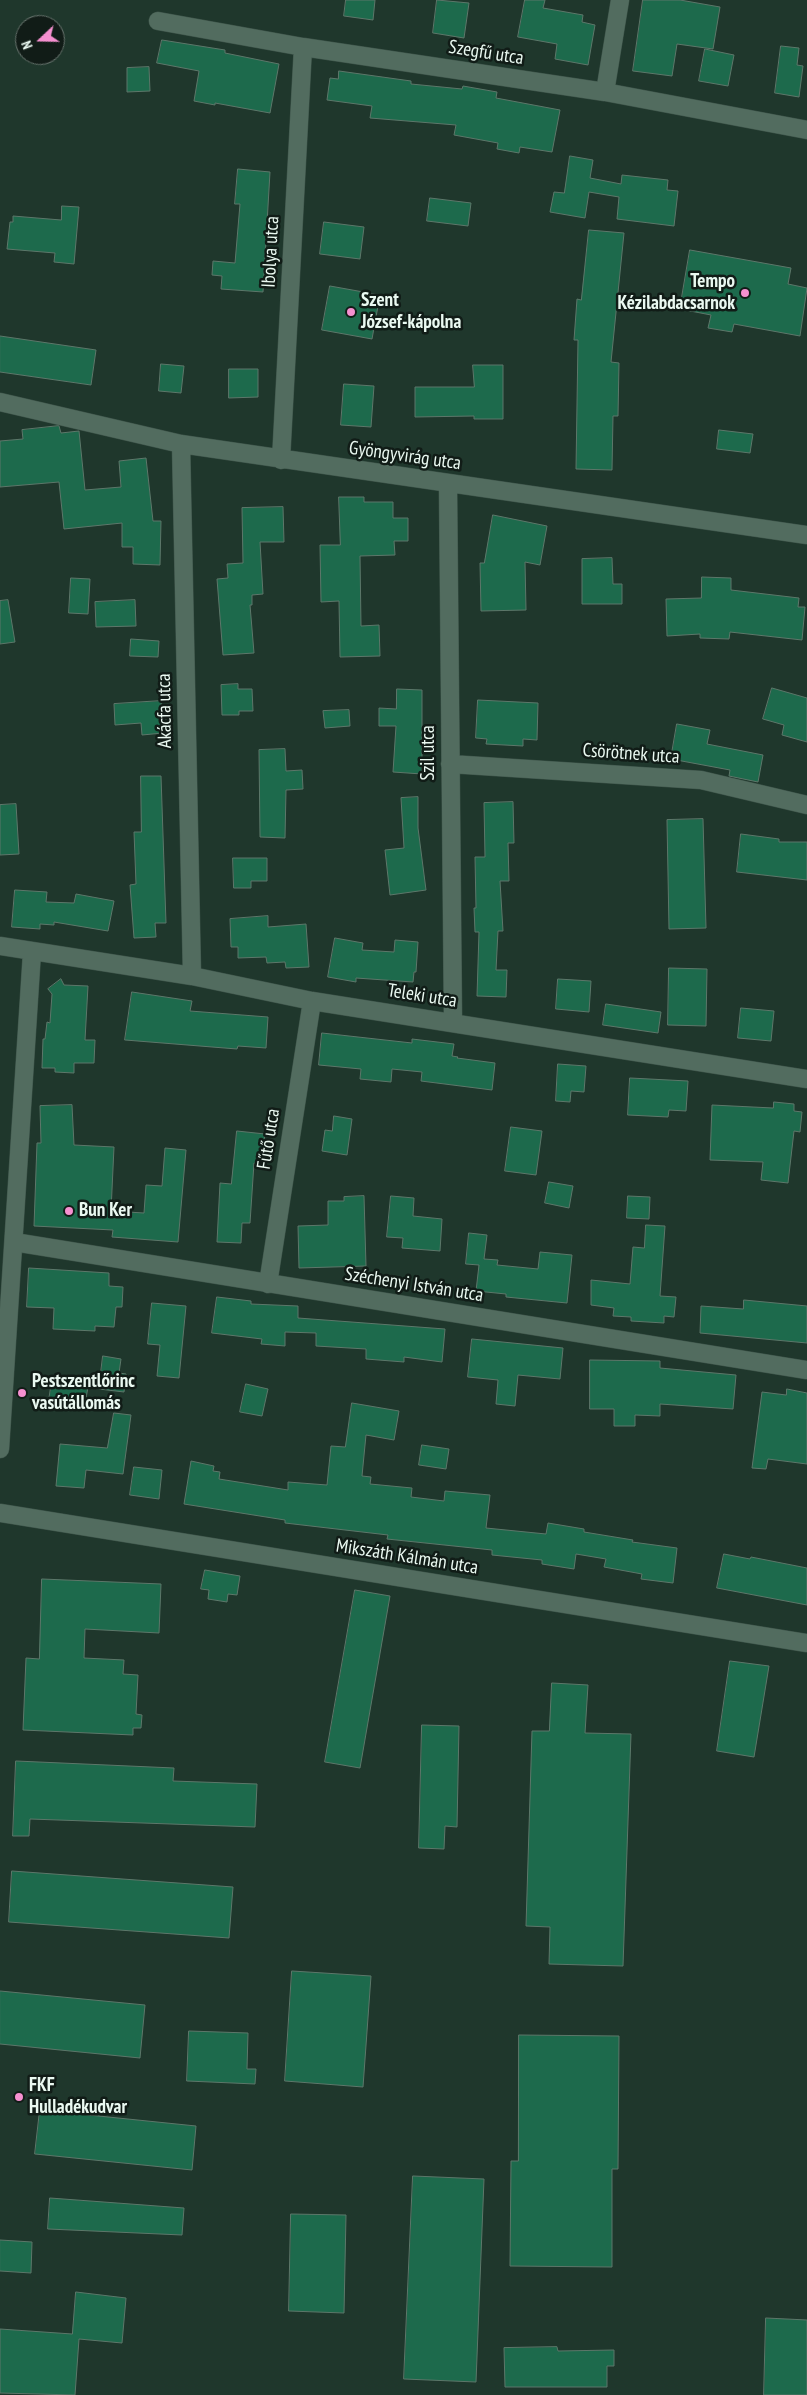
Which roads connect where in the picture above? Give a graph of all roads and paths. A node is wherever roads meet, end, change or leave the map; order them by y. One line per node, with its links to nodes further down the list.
1 (620, 0): 4 (street)
2 (158, 21): 3 (street, Szegfű utca)
3 (303, 47): 4 (street, Szegfű utca); 8 (street, Ibolya utca)
4 (604, 92): 5 (street, Szegfű utca)
5 (807, 130)
6 (0, 402): 7 (street, Gyöngyvirág utca)
7 (181, 444): 8 (street, Gyöngyvirág utca); 15 (street, Akácfa utca)
8 (281, 460): 9 (street, Gyöngyvirág utca)
9 (448, 484): 10 (street, Gyöngyvirág utca); 11 (street, Szil utca)
10 (807, 535)
11 (450, 764): 12 (street, Csörötnek utca); 17 (street, Szil utca)
12 (807, 805)
13 (0, 946): 14 (street, Teleki utca)
14 (32, 952): 15 (street, Teleki utca); 19 (street)
15 (192, 976): 16 (street, Teleki utca)
16 (312, 1001): 17 (street, Teleki utca); 20 (street, Fűtő utca)
17 (453, 1022): 18 (street, Teleki utca)
18 (807, 1079)
19 (14, 1242): 20 (street, Széchenyi István utca); 22 (street)
20 (268, 1284): 21 (street, Széchenyi István utca)
21 (807, 1370)
22 (0, 1449)
23 (0, 1513): 24 (street, Mikszáth Kálmán utca)
24 (807, 1643)

